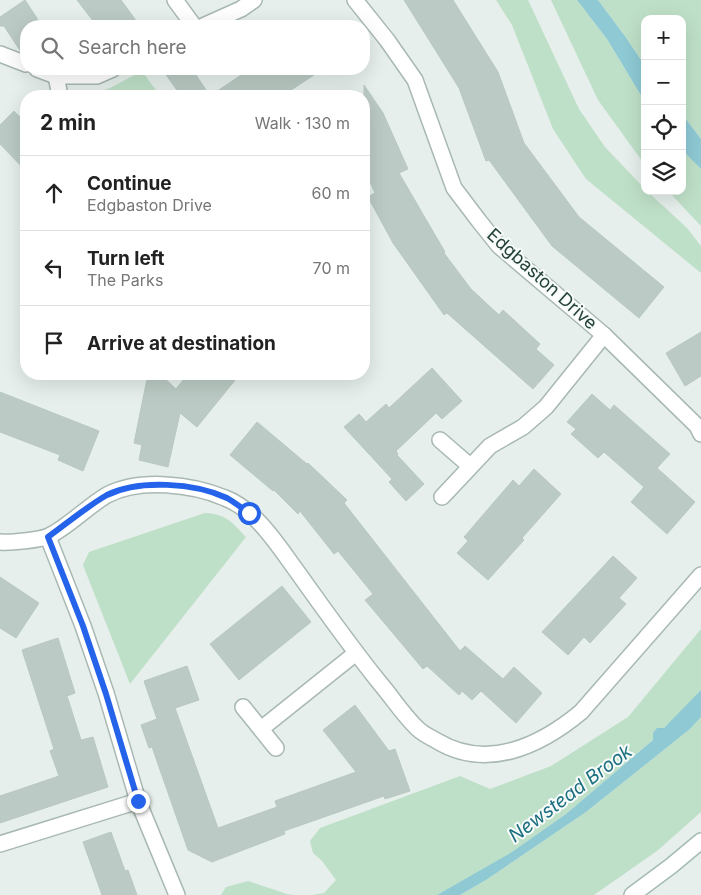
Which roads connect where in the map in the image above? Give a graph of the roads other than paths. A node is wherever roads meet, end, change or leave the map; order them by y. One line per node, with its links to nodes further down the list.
1 (175, 0): 4 (street)
2 (254, 0): 5 (street)
3 (355, 0): 11 (street, Edgbaston Drive)
4 (190, 20)
5 (217, 20)
6 (0, 54): 7 (street)
7 (20, 62)
8 (99, 75): 9 (street)
9 (56, 76): 10 (street)
10 (59, 90)
11 (604, 335): 12 (street, Edgbaston Drive); 14 (street)
12 (701, 434)
13 (440, 440): 14 (street)
14 (470, 466): 15 (street)
15 (442, 497)
16 (48, 537): 17 (street); 19 (street); 23 (street)
17 (0, 542)
18 (701, 575): 19 (street)
19 (356, 653): 21 (street)
20 (243, 707): 21 (street)
21 (261, 728): 22 (street)
22 (276, 748)
23 (138, 801): 25 (street); 26 (street)
24 (701, 841): 27 (street)
25 (0, 844)
26 (177, 894)
27 (632, 895)

